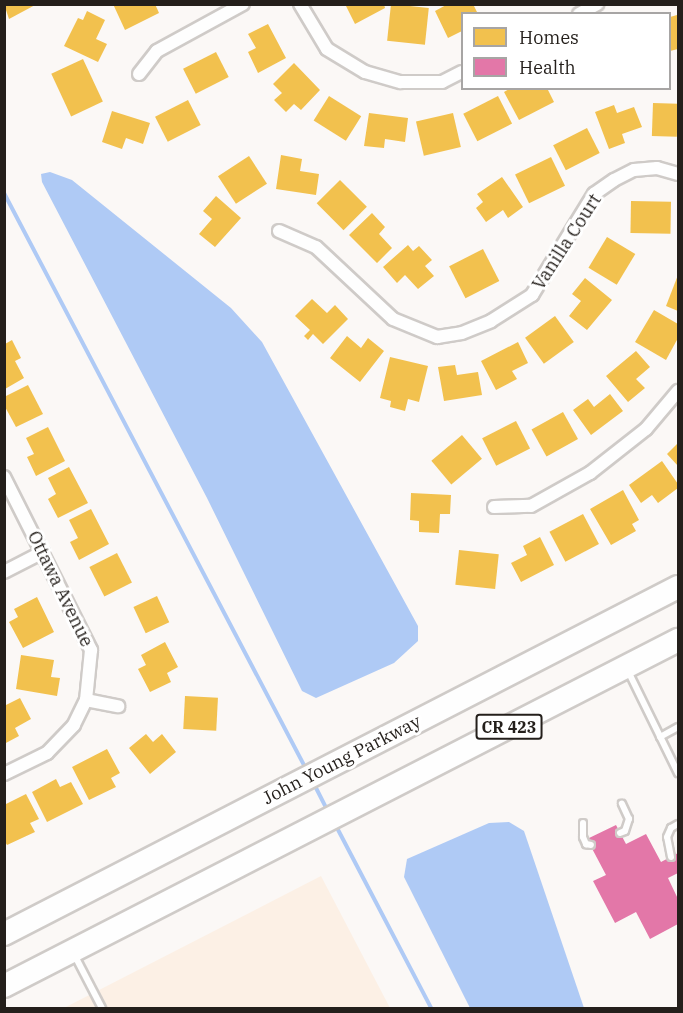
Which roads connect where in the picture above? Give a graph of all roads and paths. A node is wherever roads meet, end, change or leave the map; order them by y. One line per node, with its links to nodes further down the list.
1 (243, 4): 6 (street)
2 (300, 4): 5 (street)
3 (597, 4): 4 (street)
4 (583, 12)
5 (461, 72)
6 (139, 74)
7 (678, 174): 8 (street, Vanilla Court)
8 (279, 231)
9 (678, 391): 11 (street)
10 (4, 477): 12 (street, Ottawa Avenue)
11 (494, 507)
12 (43, 552): 13 (street); 17 (street, Ottawa Avenue)
13 (4, 572)
14 (678, 587): 29 (highway, John Young Parkway / CR 423)
15 (678, 640): 16 (highway, CR 423)
16 (626, 667): 20 (lane); 30 (highway, CR 423)
17 (86, 699): 18 (street); 22 (street, Ottawa Avenue)
18 (118, 706)
19 (678, 727): 20 (lane)
20 (660, 737): 21 (lane)
21 (678, 773)
22 (4, 774)
23 (622, 804): 26 (lane)
24 (583, 823): 27 (lane)
25 (678, 824): 28 (lane)
26 (620, 833)
27 (591, 845)
28 (671, 857)
29 (4, 934)
30 (73, 951): 31 (highway, CR 423); 32 (lane)
31 (4, 986)
32 (102, 1008)

